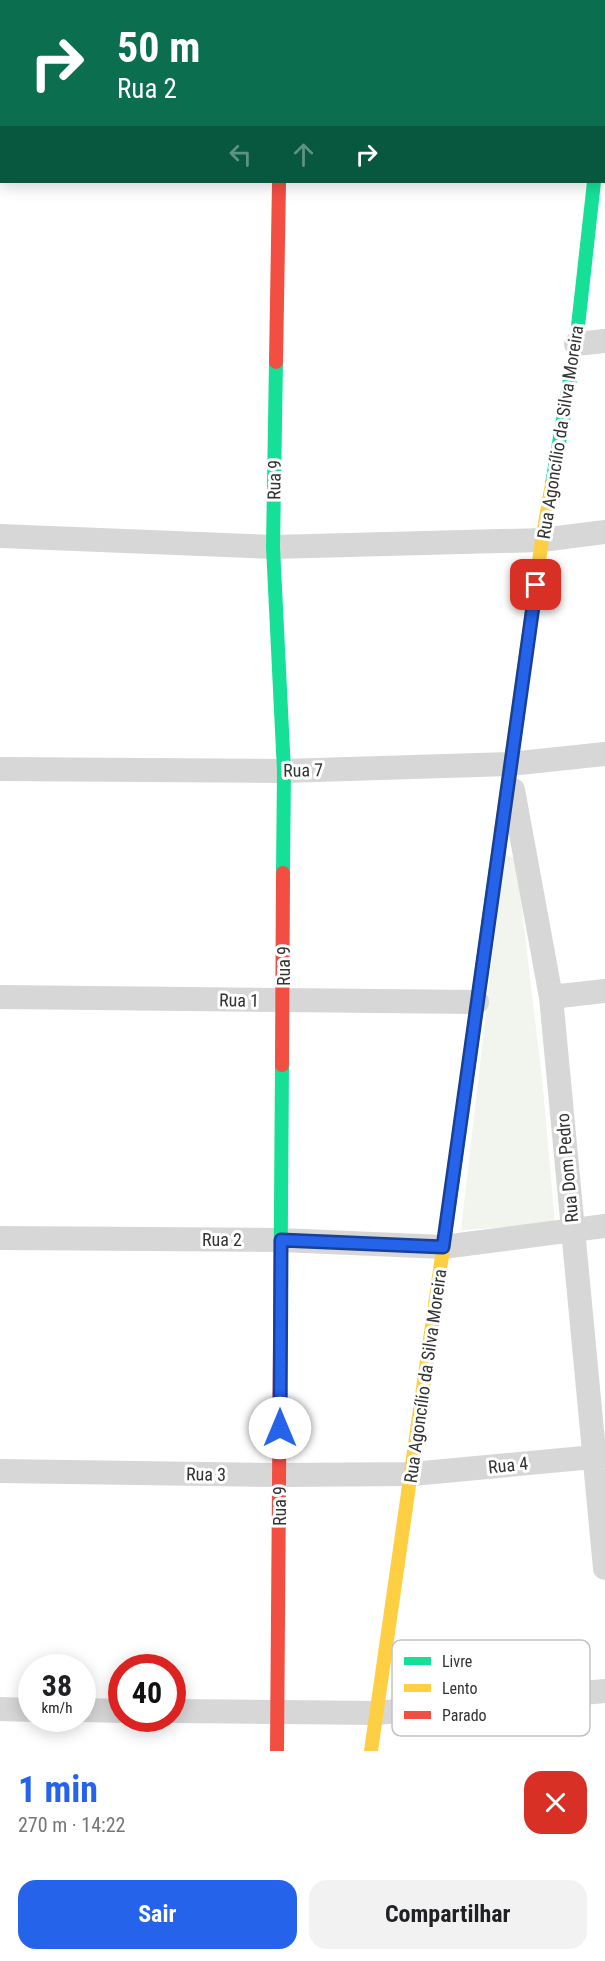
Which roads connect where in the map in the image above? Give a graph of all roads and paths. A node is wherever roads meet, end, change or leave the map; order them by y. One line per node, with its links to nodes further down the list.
1 (279, 183): 8 (street, Rua 9)
2 (594, 183): 4 (street, Rua Agoncílio da Silva Moreira)
3 (605, 341): 4 (street)
4 (576, 344): 7 (street, Rua Agoncílio da Silva Moreira)
5 (605, 532): 7 (street)
6 (0, 536): 8 (street)
7 (542, 540): 8 (street); 10 (street, Rua Agoncílio da Silva Moreira)
8 (273, 547): 12 (street, Rua 9)
9 (605, 754): 10 (street, Rua 7)
10 (510, 767): 12 (street, Rua 7); 15 (street, Rua Dom Pedro); 17 (street, Rua Agoncílio da Silva Moreira)
11 (0, 769): 12 (street, Rua 7)
12 (284, 771): 16 (street, Rua 9)
13 (605, 991): 15 (street)
14 (0, 997): 16 (street, Rua 1)
15 (551, 997): 19 (street, Rua Dom Pedro)
16 (283, 1001): 17 (street, Rua 1); 21 (street, Rua 9)
17 (477, 1002): 22 (street, Rua Agoncílio da Silva Moreira)
18 (605, 1226): 19 (street, Rua 2)
19 (573, 1229): 22 (street, Rua 2); 23 (street, Rua Dom Pedro)
20 (0, 1238): 21 (street, Rua 2)
21 (281, 1240): 22 (street, Rua 2); 26 (street, Rua 9)
22 (443, 1247): 25 (street, Rua Agoncílio da Silva Moreira)
23 (600, 1456): 25 (street, Rua 4); 27 (street, Rua Dom Pedro)
24 (0, 1471): 26 (street, Rua 3)
25 (412, 1474): 26 (street, Rua 3); 35 (street, Rua Agoncílio da Silva Moreira)
26 (280, 1475): 33 (street, Rua 9)
27 (605, 1568)
28 (605, 1691): 29 (street)
29 (590, 1692)
30 (0, 1710): 31 (street)
31 (18, 1710)
32 (186, 1711): 33 (street)
33 (278, 1712): 35 (street); 36 (street, Rua 9)
34 (392, 1712): 35 (street)
35 (377, 1713): 37 (street, Rua Agoncílio da Silva Moreira)
36 (277, 1751)
37 (371, 1751)

